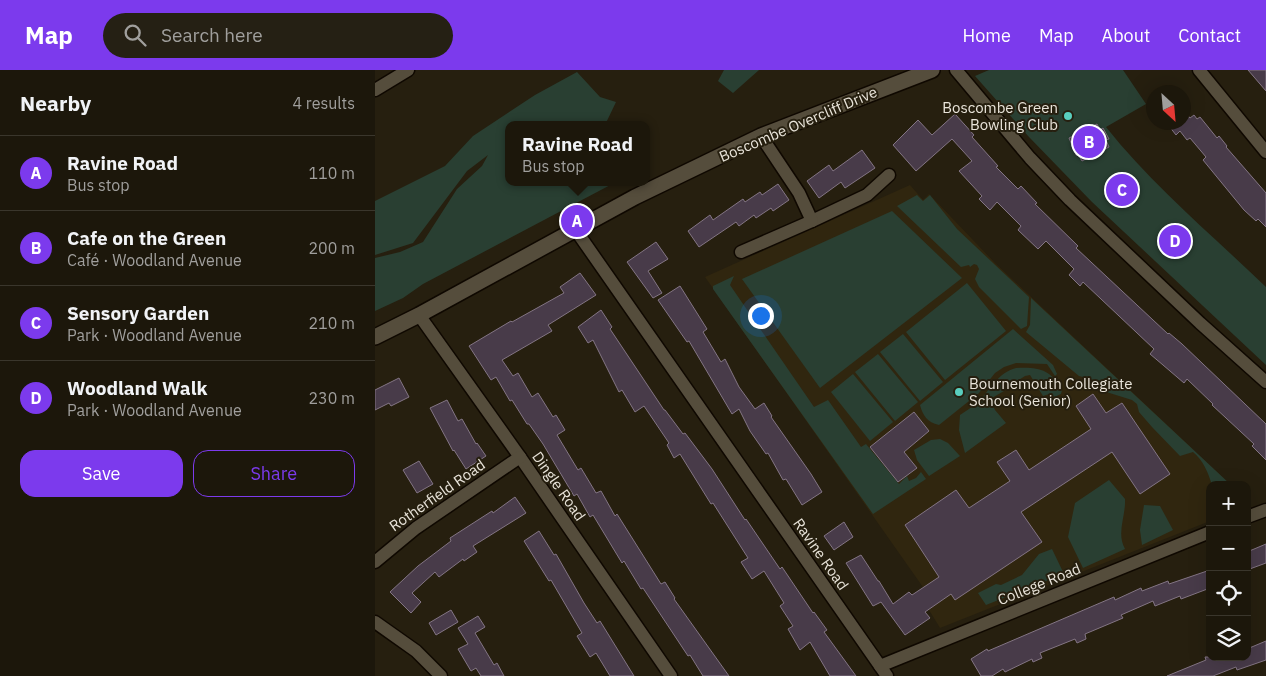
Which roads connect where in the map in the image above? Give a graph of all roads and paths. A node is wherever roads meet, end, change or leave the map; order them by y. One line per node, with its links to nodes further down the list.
1 (407, 70): 5 (street)
2 (932, 70): 6 (street, Boscombe Overcliff Drive)
3 (956, 70): 14 (street)
4 (1199, 70): 7 (street)
5 (375, 90)
6 (761, 136): 9 (street); 10 (street, Boscombe Overcliff Drive)
7 (1266, 152)
8 (889, 175): 9 (street)
9 (813, 221): 11 (street)
10 (575, 229): 12 (street, Boscombe Overcliff Drive); 21 (street, Ravine Road)
11 (741, 252)
12 (419, 315): 13 (street, Boscombe Overcliff Drive); 15 (street, Dingle Road)
13 (375, 337)
14 (1266, 382)
15 (520, 457): 19 (street, Rotherfield Road); 23 (street, Dingle Road)
16 (1266, 510): 17 (street)
17 (1251, 516)
18 (1206, 534): 21 (street, College Road)
19 (375, 562)
20 (375, 622): 22 (street)
21 (883, 671)
22 (441, 676)
23 (671, 676)

